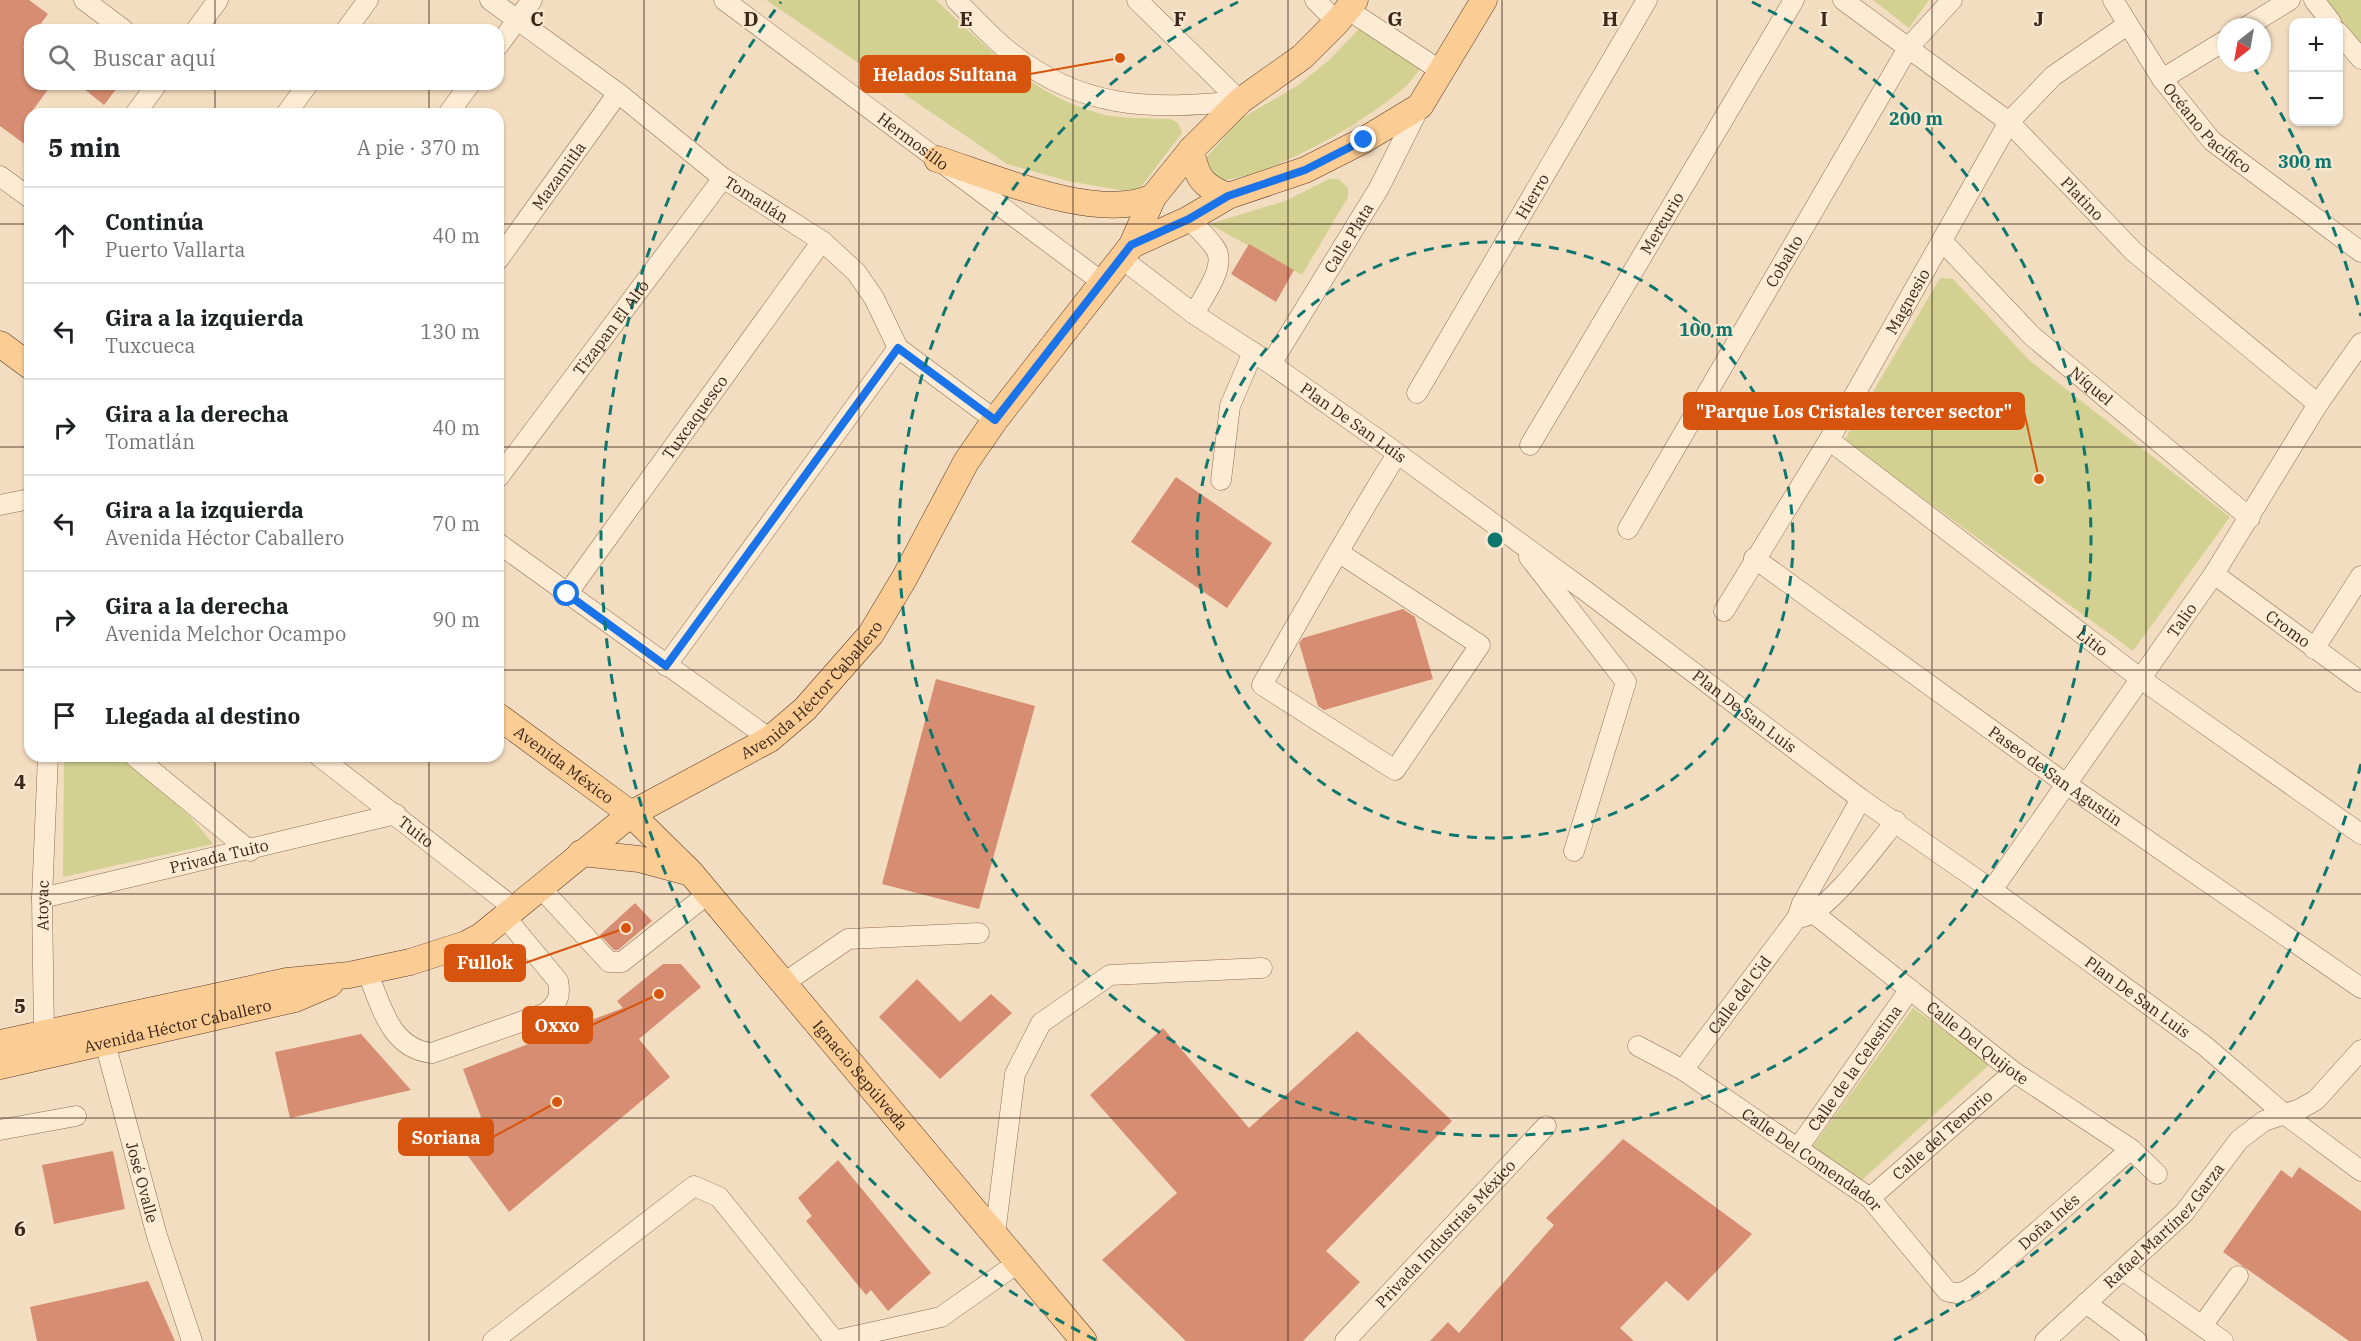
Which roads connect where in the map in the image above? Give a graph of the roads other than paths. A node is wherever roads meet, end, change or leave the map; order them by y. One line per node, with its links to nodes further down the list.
1 (84, 0): 22 (street)
2 (218, 0): 23 (street)
3 (368, 0): 24 (street)
4 (490, 0): 21 (street, Tomatlán)
5 (532, 0): 21 (street)
6 (724, 0): 44 (street, Hermosillo)
7 (956, 0): 37 (street)
8 (1137, 0): 37 (street)
9 (1315, 0): 18 (street)
10 (1484, 0): 31 (main road)
11 (1647, 0): 64 (street, Hierro)
12 (1794, 0): 68 (street, Mercurio)
13 (1844, 0): 29 (street, Platino)
14 (1953, 0): 29 (street, Cobalto)
15 (2113, 0): 25 (street, Océano Pacífico)
16 (2290, 0): 19 (street)
17 (2314, 0): 20 (street)
18 (1346, 10): 31 (street); 37 (main road)
19 (2261, 18)
20 (2328, 18)
21 (517, 20): 26 (street); 36 (street, Tomatlán)
22 (116, 24)
23 (200, 24)
24 (350, 24)
25 (2127, 25): 32 (street, Océano Pacífico); 42 (street, Magnesio)
26 (504, 38)
27 (2343, 38): 30 (street)
28 (2217, 45): 32 (street)
29 (1908, 48): 42 (street, Platino); 75 (street, Cobalto)
30 (2361, 59)
31 (1440, 72): 38 (main road)
32 (2162, 79): 55 (street, Océano Pacífico)
33 (153, 90): 39 (street)
34 (304, 90): 40 (street)
35 (466, 90): 41 (street)
36 (618, 93): 46 (street, Tomatlán); 53 (street, Mazamitla)
37 (1240, 101): 43 (main road)
38 (1420, 106): 48 (main road); 63 (street, Calle Plata)
39 (139, 108)
40 (290, 108)
41 (452, 108)
42 (2009, 122): 52 (street, Magnesio); 65 (street, Platino)
43 (1191, 150): 48 (main road); 49 (main road)
44 (937, 159): 49 (main road); 56 (street, Hermosillo)
45 (0, 176): 47 (street)
46 (723, 178): 51 (street, Tomatlán); 70 (street, Tizapan El Alto)
47 (24, 194)
48 (1228, 196): 50 (main road)
49 (1153, 197): 54 (main road)
50 (1189, 219): 54 (main road); 57 (street)
51 (822, 241): 60 (street, Tomatlán); 82 (street, Tuxcaquesco)
52 (1943, 242): 67 (street, Magnesio); 74 (street, Níquel)
53 (504, 252)
54 (1126, 252): 56 (main road, Avenida Héctor Caballero); 57 (street, Plan De San Luis)
55 (2361, 252)
56 (1102, 282): 66 (main road, Avenida Héctor Caballero)
57 (1194, 314): 61 (street, Plan De San Luis)
58 (2361, 343): 65 (street, Talio)
59 (0, 344): 62 (main road)
60 (898, 348): 66 (street, Tomatlán); 85 (street)
61 (1253, 352): 63 (street, Plan De San Luis); 71 (street)
62 (24, 362)
63 (1271, 364): 69 (street, Plan De San Luis)
64 (1417, 393)
65 (2318, 404): 74 (street, Talio)
66 (995, 420): 89 (main road, Avenida Héctor Caballero)
67 (1828, 440): 79 (street, Magnesio); 86 (street, Litio)
68 (1530, 445)
69 (1397, 454): 76 (street, Plan De San Luis); 78 (street)
70 (504, 470)
71 (1221, 480)
72 (24, 500): 73 (street)
73 (0, 505)
74 (2250, 518): 80 (street, Talio)
75 (1628, 529)
76 (1519, 543): 94 (street, Plan De San Luis); 100 (street)
77 (504, 547): 82 (street)
78 (1338, 552): 78 (street)
79 (1754, 558): 83 (street, Magnesio); 93 (street, Paseo de San Agustin)
80 (2214, 574): 84 (street, Cromo); 86 (street, Talio)
81 (2361, 576): 84 (street)
82 (567, 594): 85 (street)
83 (1724, 610)
84 (2314, 649): 87 (street, Cromo)
85 (666, 666): 89 (street)
86 (2141, 679): 93 (street, Talio); 98 (street, Litio)
87 (2361, 682)
88 (504, 720): 96 (main road, Avenida México)
89 (770, 739): 96 (main road, Avenida Héctor Caballero)
90 (48, 762): 106 (street, Atoyac)
91 (141, 762): 99 (street)
92 (327, 762): 95 (street, Tuito)
93 (2066, 784): 104 (street, Talio); 113 (street, Paseo de San Agustin)
94 (1861, 799): 97 (street, Plan De San Luis); 107 (street, Calle del Cid)
95 (396, 814): 99 (street, Privada Tuito); 108 (street, Tuito)
96 (631, 814): 101 (main road, Avenida Héctor Caballero); 102 (main road, Ignacio Sepúlveda)
97 (1896, 821): 104 (street, Plan De San Luis); 107 (street, Calle del Cid)
98 (2361, 834)
99 (250, 851): 106 (street, Privada Tuito)
100 (1574, 852)
101 (581, 853): 102 (main road); 103 (main road, Avenida Héctor Caballero)
102 (691, 873): 105 (main road, Ignacio Sepúlveda)
103 (539, 886): 105 (street); 108 (main road, Avenida Héctor Caballero)
104 (1992, 890): 123 (street, Plan De San Luis)
105 (709, 893): 112 (main road, Ignacio Sepúlveda)
106 (42, 898): 117 (street, Atoyac)
107 (1804, 912): 114 (street, Calle Del Quijote); 121 (street, Calle del Cid)
108 (509, 913): 111 (main road, Avenida Héctor Caballero); 111 (street, Tuito)
109 (979, 933): 112 (street)
110 (1262, 968): 132 (street)
111 (358, 973): 115 (main road, Avenida Héctor Caballero)
112 (784, 982): 132 (main road, Ignacio Sepúlveda)
113 (2361, 988)
114 (1910, 989): 122 (street, Calle Del Quijote); 127 (street, Calle de la Celestina)
115 (104, 1031): 117 (main road, Avenida Héctor Caballero); 140 (street, José Ovalle)
116 (0, 1043): 117 (main road, Avenida Héctor Caballero)
117 (47, 1044): 120 (main road, Avenida Héctor Caballero)
118 (1638, 1046): 121 (street, Calle Del Comendador)
119 (2361, 1050): 123 (street, Rafael Martínez Garza)
120 (0, 1066)
121 (1683, 1070): 127 (street, Calle Del Comendador)
122 (2014, 1072): 128 (street, Calle Del Quijote); 131 (street, Calle del Tenorio)
123 (2283, 1113): 129 (street, Plan De San Luis); 134 (street, Rafael Martínez Garza)
124 (76, 1116): 126 (street)
125 (1546, 1126): 144 (street, Privada Industrias México)
126 (0, 1130)
127 (1798, 1148): 131 (street, Calle Del Comendador)
128 (2131, 1149): 130 (street, Calle Del Quijote); 136 (street, Doña Inés)
129 (2361, 1171)
130 (2157, 1174)
131 (1870, 1198): 136 (street, Calle Del Comendador)
132 (995, 1234): 133 (main road, Ignacio Sepúlveda)
133 (1019, 1262): 142 (street); 143 (main road, Ignacio Sepúlveda)
134 (2123, 1270): 137 (street, Rafael Martínez Garza); 138 (street)
135 (2238, 1276): 138 (street)
136 (1965, 1292)
137 (2086, 1303): 145 (street, Rafael Martínez Garza); 146 (street)
138 (2202, 1326): 139 (street)
139 (2219, 1340)
140 (192, 1341)
141 (493, 1341): 142 (street)
142 (834, 1341)
143 (1084, 1341)
144 (1345, 1341)
145 (2045, 1341)
146 (2137, 1341)

